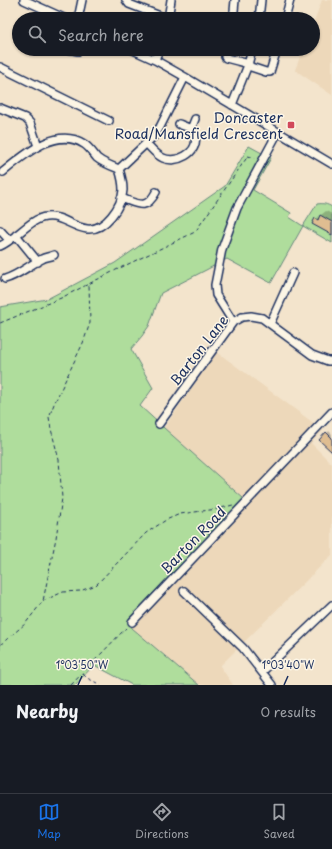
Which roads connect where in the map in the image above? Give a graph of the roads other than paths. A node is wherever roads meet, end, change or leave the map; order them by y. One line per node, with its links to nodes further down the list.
1 (24, 0): 8 (street)
2 (82, 0): 9 (street)
3 (126, 0): 10 (street)
4 (171, 0): 11 (street)
5 (235, 0): 12 (street)
6 (260, 0): 13 (street)
7 (290, 0): 14 (street)
8 (46, 12)
9 (79, 12)
10 (150, 12)
11 (169, 12)
12 (234, 12)
13 (259, 12)
14 (287, 12)
15 (146, 56): 20 (street)
16 (156, 56): 20 (street)
17 (225, 56): 21 (street)
18 (250, 56): 21 (street)
19 (274, 56): 21 (street)
20 (155, 60): 23 (street)
21 (248, 65): 24 (street)
22 (0, 66): 27 (street)
23 (185, 77): 24 (street); 31 (street)
24 (232, 105): 30 (street)
25 (0, 108): 32 (street)
26 (195, 119): 29 (street)
27 (108, 121)
28 (179, 124): 29 (street)
29 (191, 129): 31 (street)
30 (278, 132): 33 (street); 46 (street)
31 (146, 143): 34 (street)
32 (38, 146): 34 (street); 35 (street)
33 (332, 164)
34 (119, 169): 37 (street)
35 (3, 172)
36 (156, 192): 37 (street)
37 (121, 198): 39 (street)
38 (0, 230): 40 (street)
39 (16, 235): 40 (street); 43 (street)
40 (9, 240): 41 (street)
41 (0, 246)
42 (54, 255): 43 (street)
43 (38, 262): 45 (street)
44 (293, 273): 47 (street)
45 (5, 279)
46 (233, 322): 47 (street, Barton Lane); 50 (street, Barton Lane)
47 (270, 324): 48 (street, Barton Lane)
48 (332, 361)
49 (332, 412): 53 (street, Barton Road)
50 (160, 424)
51 (184, 591): 54 (street)
52 (332, 605): 54 (street)
53 (132, 622)
54 (262, 672): 55 (street)
55 (272, 685)

